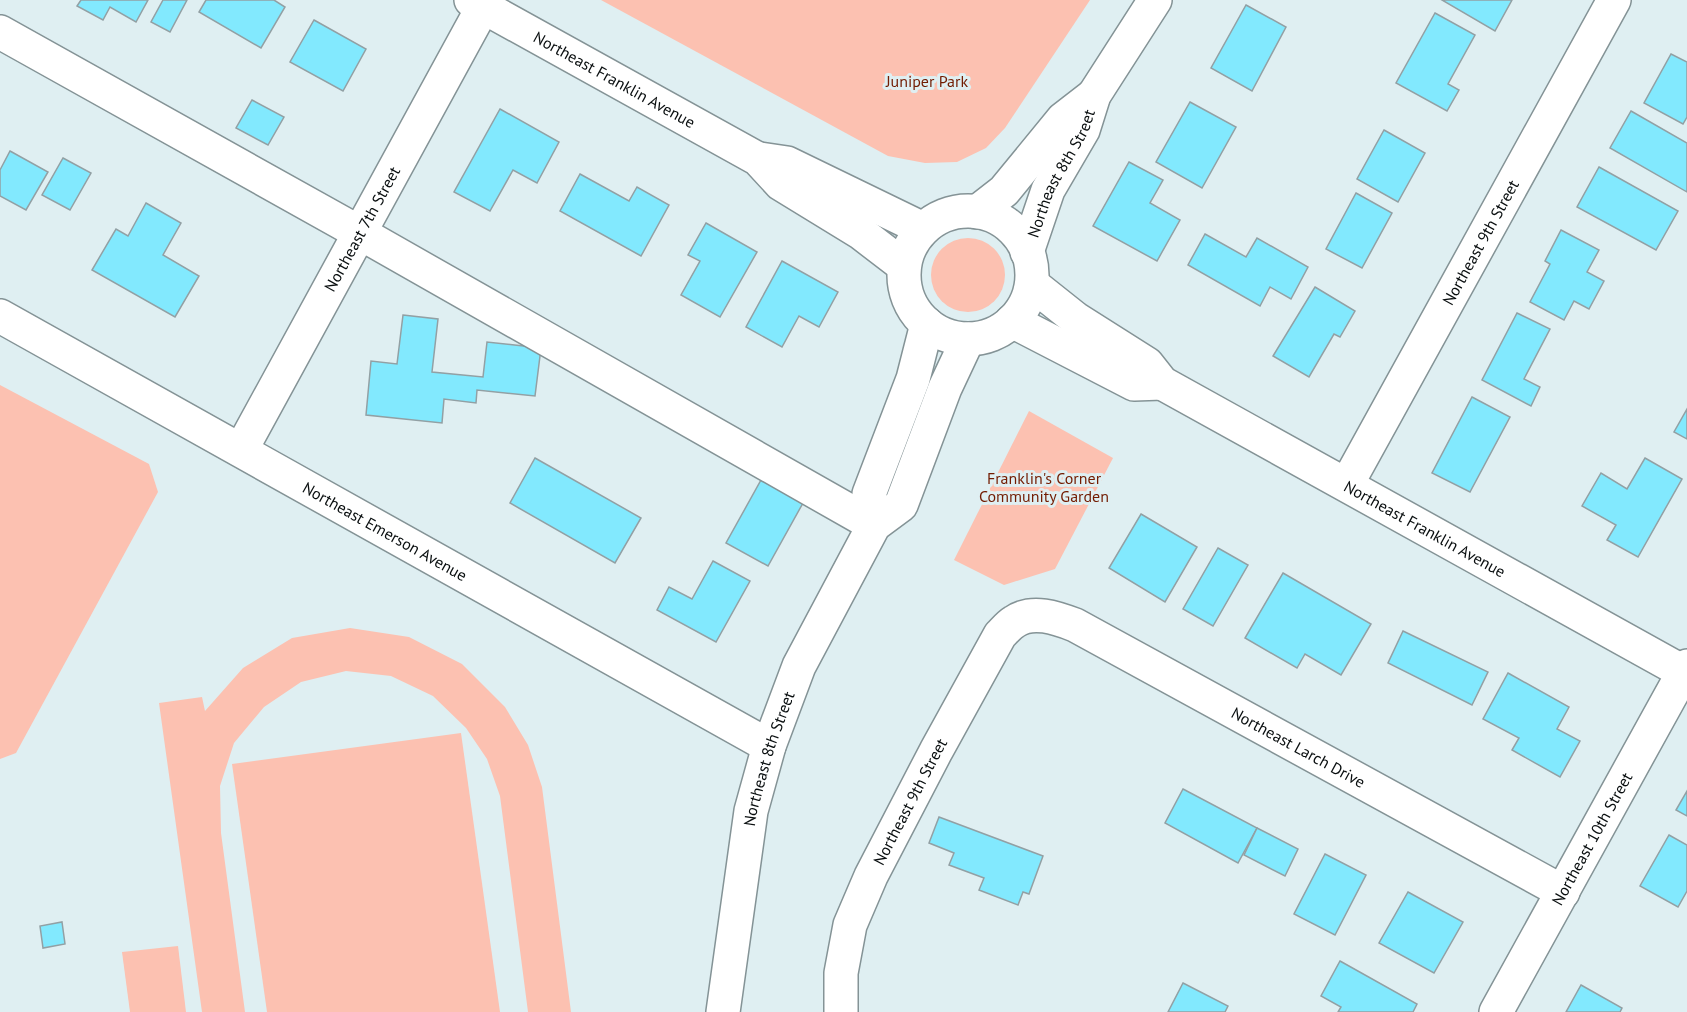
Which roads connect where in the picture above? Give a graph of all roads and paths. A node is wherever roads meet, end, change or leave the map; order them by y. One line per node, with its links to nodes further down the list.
1 (1155, 0): 5 (street, Northeast 8th Street)
2 (1614, 0): 19 (street, Northeast 9th Street)
3 (477, 3): 6 (street, Northeast Franklin Avenue); 9 (street, Northeast 7th Street)
4 (0, 32): 9 (street)
5 (1094, 95): 7 (street, Northeast 8th Street); 10 (street, Northeast 8th Street)
6 (759, 159): 8 (street, Northeast Franklin Avenue); 11 (street, Northeast Franklin Avenue)
7 (977, 212): 8 (street); 10 (street)
8 (923, 229): 11 (street)
9 (360, 233): 18 (street, Northeast 7th Street); 20 (street)
10 (1028, 252): 12 (street)
11 (904, 266): 15 (street)
12 (1032, 284): 14 (street); 17 (street, Northeast Franklin Avenue)
13 (0, 316): 18 (street, Northeast Emerson Avenue)
14 (1012, 321): 16 (street); 17 (street, Northeast Franklin Avenue)
15 (927, 324): 16 (street); 20 (street)
16 (968, 339): 20 (street, Northeast 8th Street)
17 (1162, 383): 19 (street, Northeast Franklin Avenue)
18 (241, 450): 23 (street, Northeast Emerson Avenue)
19 (1347, 484): 22 (street, Northeast Franklin Avenue)
20 (874, 525): 23 (street, Northeast 8th Street)
21 (1029, 616): 24 (street, Northeast Larch Drive); 26 (street, Northeast 9th Street)
22 (1686, 671): 24 (street, Northeast 10th Street)
23 (769, 746): 25 (street, Northeast 8th Street)
24 (1563, 892): 27 (street, Northeast 10th Street)
25 (723, 1012)
26 (841, 1012)
27 (1496, 1012)

